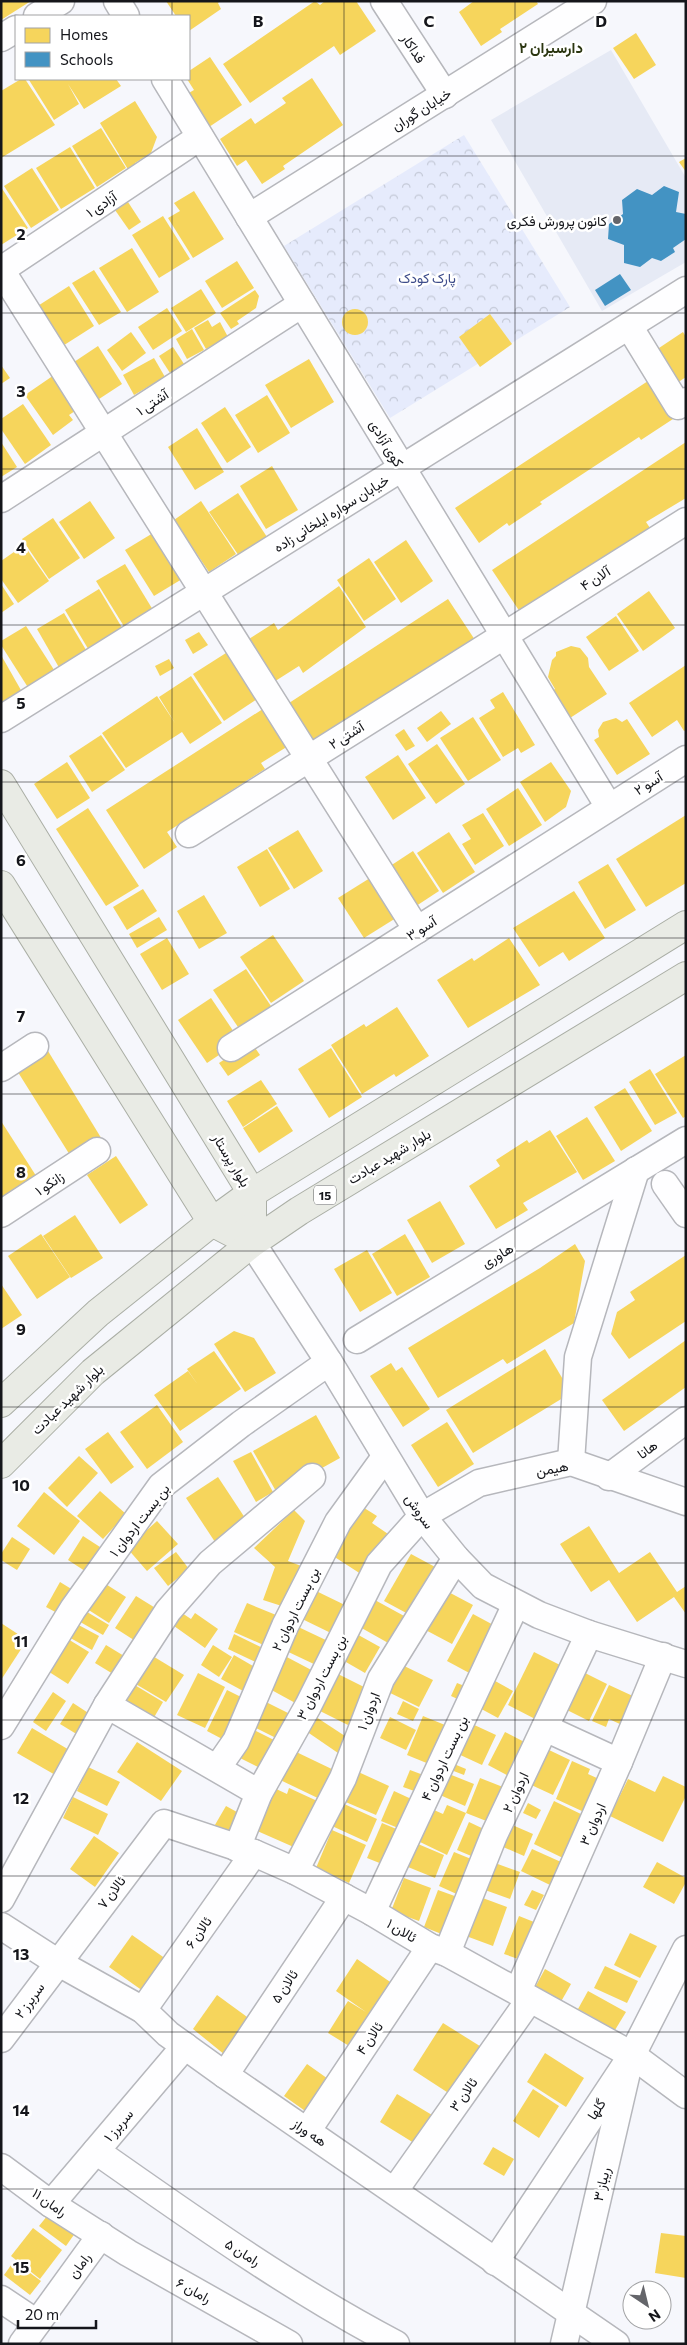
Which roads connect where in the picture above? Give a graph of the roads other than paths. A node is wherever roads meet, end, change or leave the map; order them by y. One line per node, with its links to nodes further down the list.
1 (61, 1): 5 (street)
2 (117, 1): 6 (street)
3 (384, 1): 10 (street, فداکار)
4 (576, 6): 10 (street, خیابان گوران)
5 (38, 15)
6 (125, 15)
7 (15, 30): 8 (street)
8 (1, 38)
9 (165, 80): 11 (street, کوی آزادی)
10 (444, 95): 12 (street, خیابان گوران)
11 (200, 137): 12 (street, کوی آزادی); 13 (street, آزادی ۱)
12 (249, 217): 15 (street, کوی آزادی)
13 (1, 270): 18 (street)
14 (686, 290): 16 (street, خیابان سواره ایلخانی زاده)
15 (302, 304): 18 (street, آشتی ۱); 19 (street, کوی آزادی)
16 (629, 326): 17 (street); 19 (street, خیابان سواره ایلخانی زاده)
17 (686, 401)
18 (104, 433): 20 (street, آشتی ۱); 22 (street)
19 (402, 468): 22 (street, خیابان سواره ایلخانی زاده); 23 (street, کوی آزادی)
20 (1, 499)
21 (686, 521): 23 (street, آلان ۴)
22 (204, 592): 24 (street, خیابان سواره ایلخانی زاده); 25 (street)
23 (504, 635): 25 (street, آشتی ۲); 28 (street, کوی آزادی)
24 (1, 719)
25 (309, 758): 29 (street, آشتی ۲); 32 (street)
26 (686, 759): 28 (street, آسو ۲)
27 (1, 784): 41 (main road, بلوار پرستار)
28 (610, 807): 32 (street, آسو ۳)
29 (189, 834)
30 (1, 885): 44 (main road)
31 (686, 925): 41 (main road)
32 (417, 930): 35 (street, آسو ۳)
33 (686, 976): 45 (main road, بلوار شهید عبادت / 15)
34 (35, 1046): 36 (street)
35 (231, 1048)
36 (1, 1068)
37 (686, 1140): 39 (street, هاوری)
38 (97, 1151): 42 (street, زانکو ۱)
39 (636, 1170): 46 (street, هاوری); 51 (street)
40 (665, 1184): 43 (street)
41 (252, 1194): 44 (main road); 45 (main road, بلوار پرستار)
42 (1, 1214)
43 (686, 1214)
44 (212, 1222): 45 (main road); 48 (main road)
45 (252, 1243): 47 (street, سروش); 52 (main road, بلوار شهید عبادت / 15)
46 (357, 1340)
47 (329, 1362): 50 (street, سروش); 62 (street, بن بست اردوان ۱)
48 (1, 1403)
49 (686, 1420): 54 (street, هانا)
50 (385, 1457): 56 (street, سروش); 65 (street, بن بست اردوان ۲)
51 (571, 1462): 54 (street, هیمن); 56 (street, هیمن)
52 (1, 1464)
53 (312, 1477): 61 (street)
54 (609, 1477): 55 (street, هیمن)
55 (686, 1502)
56 (422, 1516): 57 (street, سروش); 66 (street, بن بست اردوان ۳)
57 (456, 1558): 58 (street, سروش); 69 (street, اردوان ۱)
58 (516, 1604): 59 (street, سروش); 72 (street, بن بست اردوان ۴)
59 (589, 1634): 60 (street, سروش); 63 (street, اردوان ۲)
60 (674, 1660): 64 (street, اردوان ۳)
61 (107, 1705): 65 (street); 71 (street)
62 (1, 1726)
63 (545, 1728): 64 (street); 75 (street, اردوان ۲)
64 (619, 1762): 77 (street, اردوان ۳)
65 (218, 1767): 66 (street)
66 (259, 1793): 68 (street, بن بست اردوان ۳)
67 (164, 1823): 68 (street, ئالان ۱); 76 (street, ئالان ۷)
68 (246, 1850): 69 (street, ئالان ۱); 78 (street, ئالان ۶)
69 (296, 1871): 70 (street, ئالان ۱)
70 (344, 1897): 72 (street, ئالان ۱); 82 (street, ئالان ۵)
71 (1, 1899)
72 (372, 1912): 75 (street, ئالان ۱)
73 (1, 1926): 76 (street, هه وراز)
74 (686, 1949): 81 (street, گلها)
75 (439, 1950): 77 (street, ئالان ۱); 84 (street, ئالان ۴)
76 (57, 1962): 78 (street, هه وراز); 79 (street, سربرز ۲)
77 (524, 1995): 81 (street, ئالان ۱); 87 (street, ئالان ۳)
78 (143, 2010): 80 (street, هه وراز)
79 (1, 2039)
80 (185, 2046): 82 (street, هه وراز); 85 (street, سربرز ۱)
81 (632, 2055): 83 (street, ئالان ۱); 90 (street, گلها); 92 (street, ریباز ۳)
82 (225, 2075): 84 (street, هه وراز)
83 (686, 2095)
84 (308, 2130): 87 (street, هه وراز)
85 (96, 2151): 88 (street, سربرز ۱); 96 (street, رامان ۵)
86 (1, 2166): 88 (street, رامان ۱۱)
87 (395, 2190): 90 (street, هه وراز)
88 (51, 2204): 89 (street, رامان ۱۱)
89 (101, 2235): 93 (street, رامان); 95 (street, رامان ۶)
90 (495, 2262): 92 (street, هه وراز)
91 (1, 2299): 93 (street)
92 (570, 2313): 97 (street, ریباز ۳); 98 (street, هه وراز)
93 (38, 2323): 94 (street, رامان)
94 (22, 2344)
95 (288, 2344)
96 (396, 2344)
97 (564, 2344)
98 (616, 2344)

